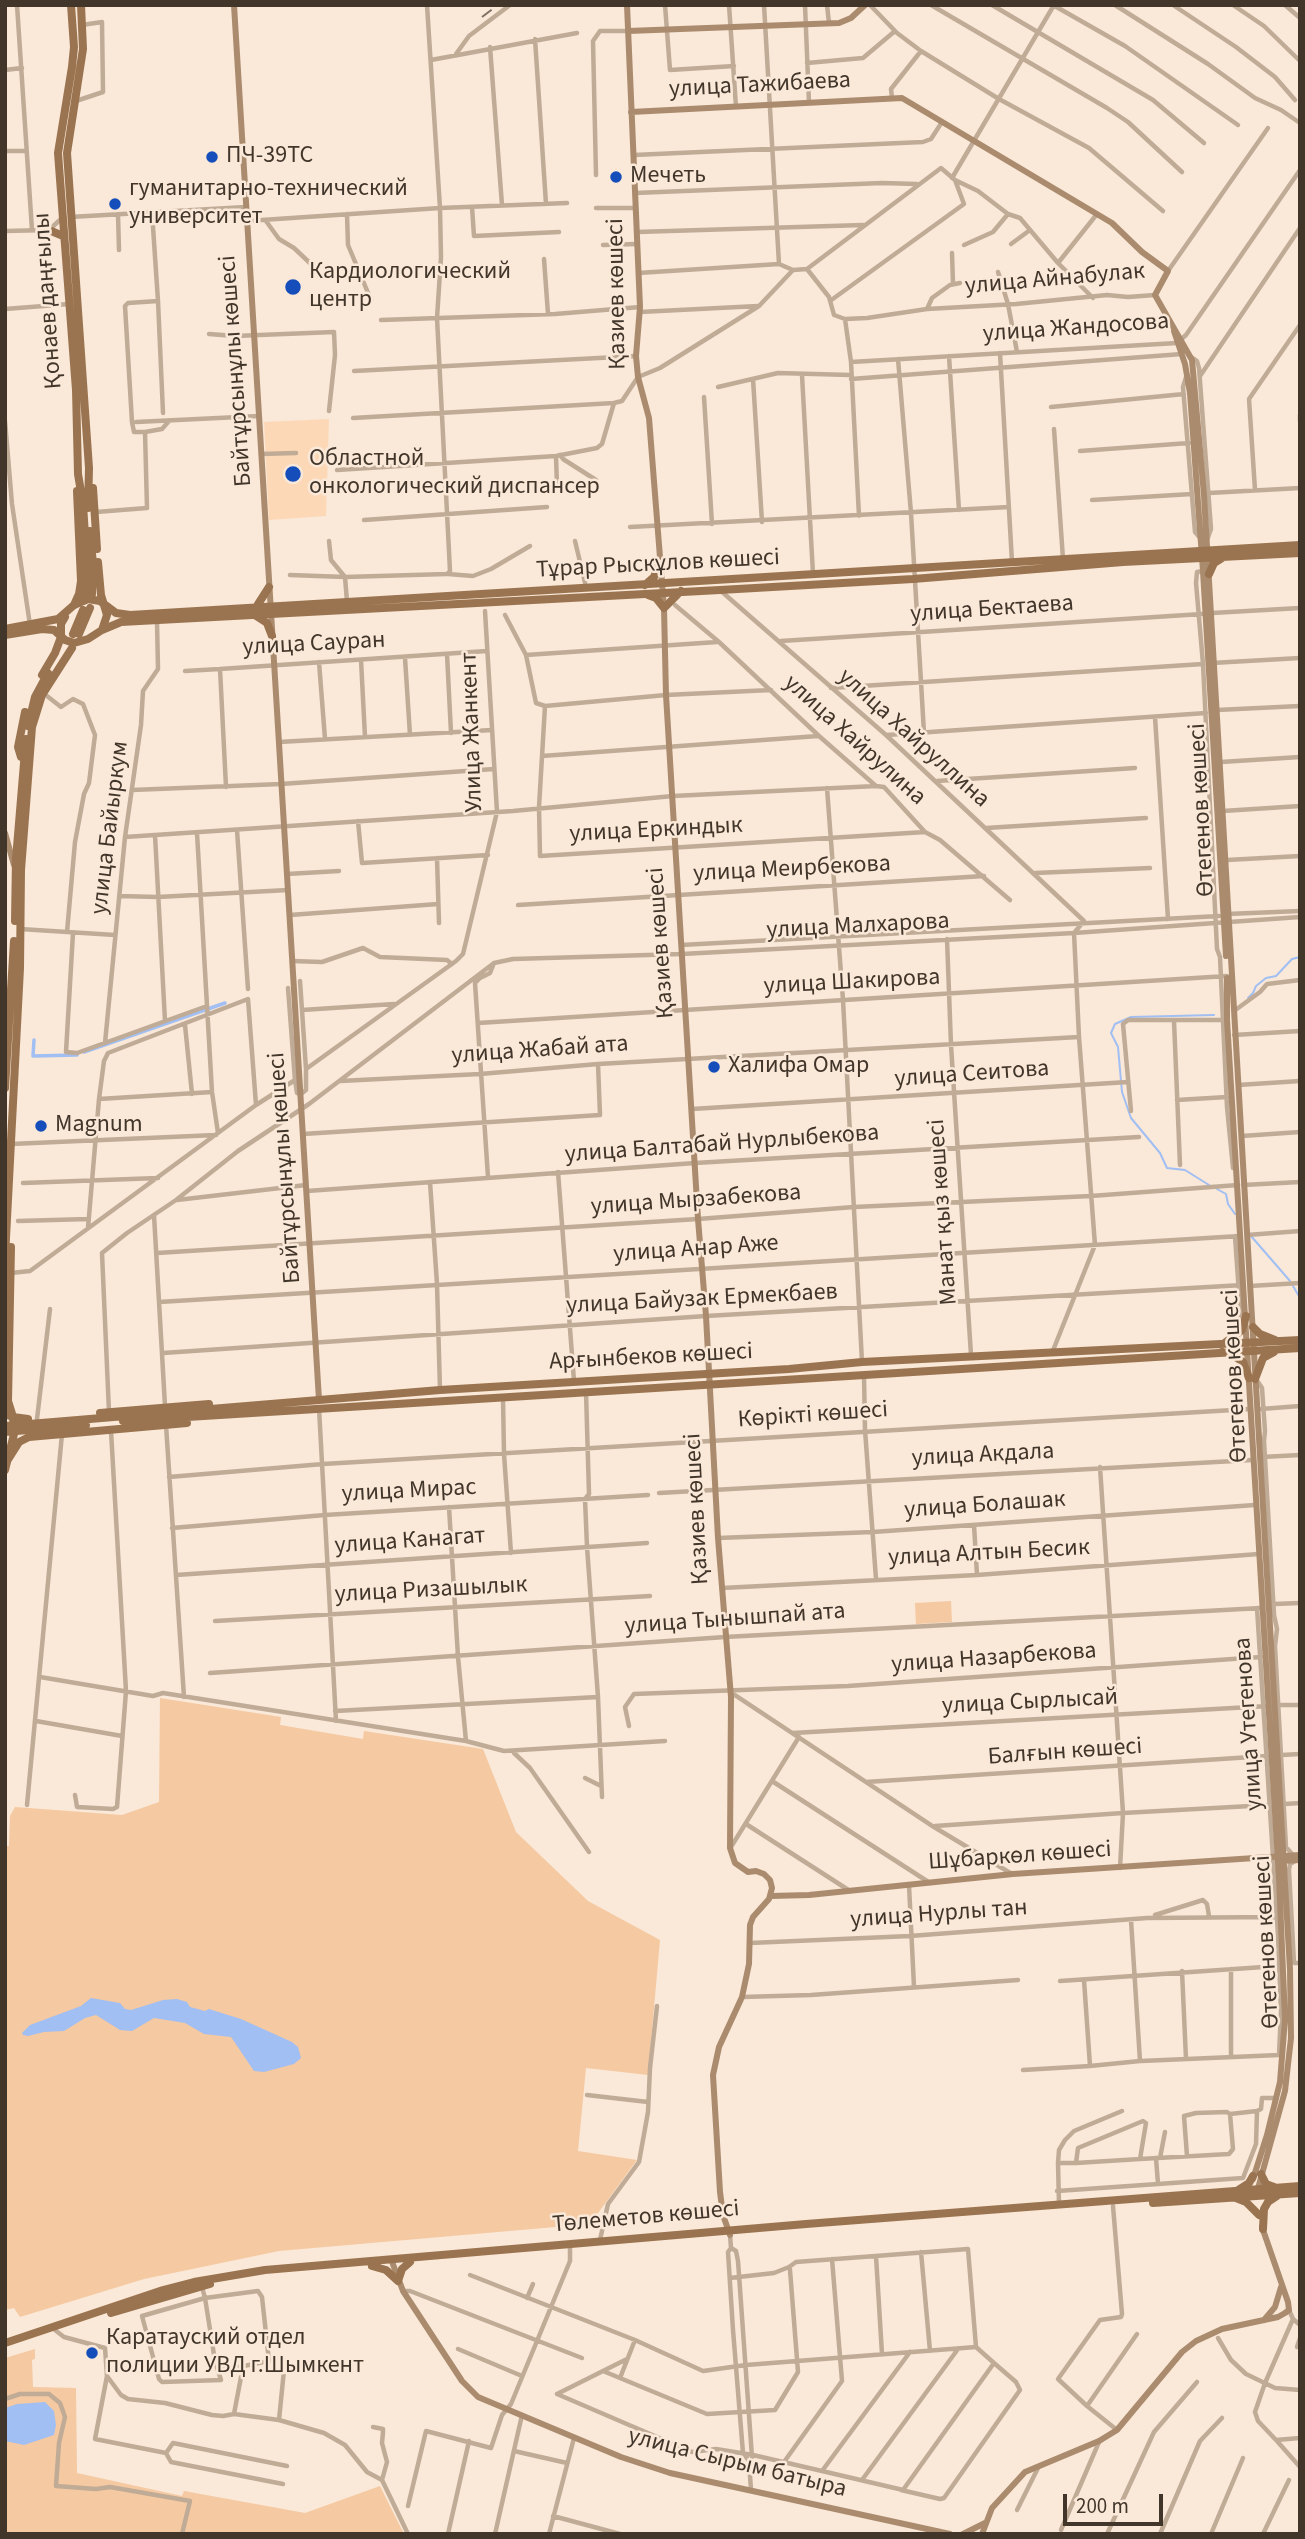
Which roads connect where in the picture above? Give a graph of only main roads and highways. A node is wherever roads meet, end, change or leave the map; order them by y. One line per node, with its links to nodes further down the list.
1 (71, 5): 8 (main road, Қонаев даңғылы)
2 (81, 5): 8 (main road, Қонаев даңғылы)
3 (234, 5): 24 (main road, Байтұрсынұлы көшесі)
4 (627, 5): 6 (main road, Қазиев көшесі)
5 (867, 5): 6 (main road)
6 (628, 31): 7 (main road, Қазиев көшесі)
7 (631, 112): 11 (main road, улица Тажибаева); 21 (main road, Қазиев көшесі)
8 (67, 219): 10 (main road, Қонаев даңғылы); 13 (main road)
9 (49, 230): 10 (main road)
10 (63, 236): 14 (main road, Қонаев даңғылы)
11 (1168, 271): 12 (main road, улица Айнабулак)
12 (1179, 341): 15 (main road); 15 (main road)
13 (89, 468): 14 (main road, Қонаев даңғылы); 29 (main road)
14 (78, 474): 30 (main road)
15 (1204, 539): 18 (main road, Өтегенов көшесі)
16 (1300, 545): 18 (main road, Тұрар Рыскұлов көшесі)
17 (1300, 552): 19 (main road, Тұрар Рыскұлов көшесі)
18 (1205, 554): 19 (main road, Тұрар Рыскұлов көшесі); 20 (main road, Тұрар Рыскұлов көшесі); 22 (main road, Өтегенов көшесі)
19 (1226, 556): 22 (main road)
20 (1096, 561): 23 (main road, Тұрар Рыскұлов көшесі); 23 (main road, Тұрар Рыскұлов көшесі)
21 (660, 566): 25 (main road); 26 (main road, Қазиев көшесі); 27 (main road)
22 (1206, 572): 42 (main road, Өтегенов көшесі)
23 (914, 574): 25 (main road, Тұрар Рыскұлов көшесі); 25 (main road, Тұрар Рыскұлов көшесі)
24 (269, 587): 32 (main road); 33 (main road, Байтұрсынұлы көшесі)
25 (682, 587): 26 (main road, Тұрар Рыскұлов көшесі); 31 (main road)
26 (662, 588): 27 (main road, Тұрар Рыскұлов көшесі); 31 (main road, Қазиев көшесі)
27 (645, 589): 28 (main road, Тұрар Рыскұлов көшесі); 28 (main road, Тұрар Рыскұлов көшесі); 31 (main road)
28 (532, 595): 33 (main road, Тұрар Рыскұлов көшесі)
29 (104, 605): 30 (main road); 32 (main road); 36 (main road)
30 (82, 608): 34 (main road); 38 (main road)
31 (664, 608): 64 (main road, Қазиев көшесі)
32 (254, 611): 33 (main road, Тұрар Рыскұлов көшесі); 36 (main road); 39 (main road)
33 (271, 611): 39 (main road, Байтұрсынұлы көшесі)
34 (66, 614): 35 (main road); 40 (main road)
35 (5, 629)
36 (102, 630): 38 (main road)
37 (5, 635): 40 (main road)
38 (80, 636): 40 (main road); 43 (main road)
39 (272, 636): 67 (main road, Байтұрсынұлы көшесі)
40 (61, 637): 43 (main road)
41 (69, 648): 43 (main road)
42 (1212, 715): 47 (main road, Өтегенов көшесі); 47 (main road, Өтегенов көшесі)
43 (26, 758): 45 (main road); 53 (main road)
44 (5, 833): 45 (main road); 46 (main road)
45 (19, 834): 46 (main road)
46 (15, 870): 48 (main road)
47 (1223, 919): 49 (main road, Өтегенов көшесі); 49 (main road, Өтегенов көшесі)
48 (9, 979): 50 (main road)
49 (1233, 1063): 52 (main road, Өтегенов көшесі); 52 (main road, Өтегенов көшесі)
50 (6, 1073): 51 (main road)
51 (5, 1088)
52 (1239, 1185): 55 (main road, Өтегенов көшесі)
53 (8, 1195): 54 (main road); 69 (main road)
54 (5, 1257)
55 (1244, 1286): 56 (main road); 57 (main road, Өтегенов көшесі)
56 (1246, 1316): 60 (main road); 62 (main road)
57 (1252, 1327): 59 (main road); 60 (main road, Өтегенов көшесі)
58 (1300, 1340): 59 (main road, Арғынбеков көшесі)
59 (1277, 1341): 60 (main road, Арғынбеков көшесі)
60 (1251, 1347): 62 (main road, Арғынбеков көшесі); 63 (main road, Арғынбеков көшесі); 65 (main road)
61 (1300, 1348): 63 (main road, Арғынбеков көшесі)
62 (1221, 1349): 64 (main road, Арғынбеков көшесі); 65 (main road); 66 (main road, Арғынбеков көшесі)
63 (1283, 1349): 65 (main road)
64 (710, 1374): 66 (main road, Қазиев көшесі); 67 (main road, Арғынбеков көшесі)
65 (1252, 1378): 71 (main road, Өтегенов көшесі)
66 (710, 1384): 67 (main road, Арғынбеков көшесі); 80 (main road, Қазиев көшесі)
67 (319, 1404): 68 (main road, Арғынбеков көшесі)
68 (233, 1411): 69 (main road, Арғынбеков көшесі); 69 (main road); 70 (main road, Арғынбеков көшесі); 72 (main road)
69 (9, 1420): 70 (main road)
70 (10, 1433): 72 (main road)
71 (1259, 1458): 74 (main road, Өтегенов көшесі); 75 (main road, улица Утегенова)
72 (6, 1469)
73 (1274, 1604): 74 (main road)
74 (1269, 1611): 75 (main road, Өтегенов көшесі)
75 (1270, 1675): 76 (main road, Өтегенов көшесі)
76 (1271, 1706): 77 (main road, улица Утегенова); 77 (main road, Өтегенов көшесі)
77 (1280, 1830): 79 (main road, Өтегенов көшесі)
78 (1298, 1858): 79 (main road, Шұбаркөл көшесі)
79 (1279, 1859): 80 (main road, Шұбаркөл көшесі); 81 (main road); 81 (main road, Өтегенов көшесі)
80 (771, 1896): 92 (main road)
81 (1289, 1966): 82 (main road); 82 (main road, Өтегенов көшесі)
82 (1257, 2175): 84 (main road); 85 (main road); 87 (main road)
83 (1300, 2186): 84 (main road, Төлеметов көшесі)
84 (1274, 2187): 85 (main road, Төлеметов көшесі)
85 (1255, 2192): 87 (main road, Төлеметов көшесі); 88 (main road, Төлеметов көшесі); 90 (main road)
86 (1300, 2193): 88 (main road, Төлеметов көшесі)
87 (1235, 2194): 89 (main road, Төлеметов көшесі); 89 (main road, Төлеметов көшесі); 90 (main road)
88 (1281, 2194): 91 (main road)
89 (1070, 2206): 92 (main road, Төлеметов көшесі); 92 (main road, Төлеметов көшесі)
90 (1259, 2215): 91 (main road)
91 (1263, 2229): 98 (main road)
92 (730, 2233): 93 (main road, Төлеметов көшесі)
93 (663, 2238): 94 (main road, Төлеметов көшесі); 95 (main road, Төлеметов көшесі)
94 (392, 2261): 95 (main road, Төлеметов көшесі); 96 (main road, Төлеметов көшесі); 97 (main road, улица Сырым батыра); 100 (main road, Төлеметов көшесі)
95 (410, 2262): 97 (main road)
96 (372, 2266): 97 (main road); 100 (main road, Төлеметов көшесі)
97 (398, 2281): 102 (main road, улица Сырым батыра)
98 (1281, 2286): 99 (main road); 99 (main road)
99 (1262, 2321): 101 (main road)
100 (5, 2345)
101 (986, 2521): 103 (main road); 104 (main road); 105 (main road)
102 (950, 2534)
103 (963, 2534)
104 (982, 2534)
105 (990, 2534)

